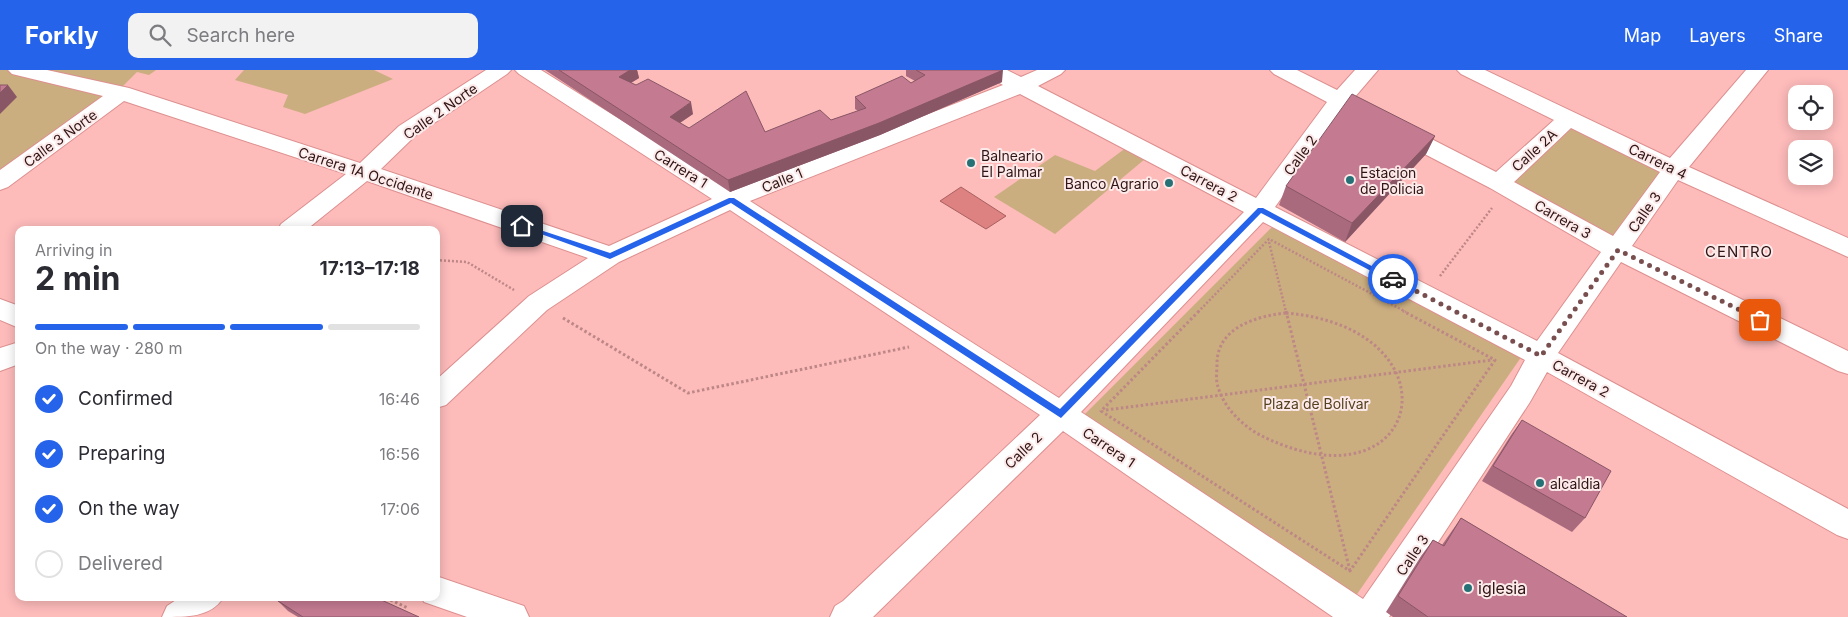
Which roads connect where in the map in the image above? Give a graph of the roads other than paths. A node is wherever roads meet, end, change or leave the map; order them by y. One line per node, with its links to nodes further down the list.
1 (19, 70): 11 (street, Carrera 1A Occidente)
2 (500, 70): 15 (street, Calle 2 Norte)
3 (526, 70): 18 (street, Carrera 1)
4 (991, 70): 10 (street, Carrera 2)
5 (1054, 70): 10 (street, Calle 1)
6 (1281, 70): 12 (street, Carrera 3)
7 (1367, 70): 12 (street, Calle 2)
8 (1468, 70): 13 (street, Carrera 4)
9 (1757, 70): 14 (street, Calle 3)
10 (1022, 85): 18 (street, Calle 1); 19 (street, Carrera 2)
11 (121, 93): 15 (street, Carrera 1A Occidente); 16 (street, Calle 3 Norte)
12 (1340, 100): 17 (street, Carrera 3); 19 (street, Calle 2)
13 (1569, 118): 14 (street, Carrera 4); 17 (street, Calle 2A)
14 (1674, 169): 21 (street, Carrera 4); 22 (street, Calle 3)
15 (364, 172): 20 (street, Calle 2 Norte); 23 (street, Carrera 1A Occidente)
16 (0, 182)
17 (1503, 185): 22 (street, Carrera 3)
18 (731, 200): 23 (street, Calle 1); 31 (street, Carrera 1)
19 (1260, 210): 27 (street, Carrera 2); 31 (street, Calle 2)
20 (295, 226)
21 (1848, 248)
22 (1618, 250): 27 (street, Calle 3); 29 (street, Carrera 3)
23 (610, 256): 30 (street, Calle 1)
24 (0, 309): 25 (street)
25 (15, 316)
26 (15, 354): 28 (street)
27 (1541, 356): 32 (street, Carrera 2); 39 (street, Calle 3)
28 (0, 360)
29 (1848, 363)
30 (440, 393)
31 (1061, 414): 37 (street, Calle 2); 38 (street, Carrera 1)
32 (1848, 526)
33 (440, 592): 36 (street)
34 (202, 601): 35 (street)
35 (179, 617)
36 (512, 617)
37 (847, 617)
38 (1361, 617)
39 (1370, 617)

